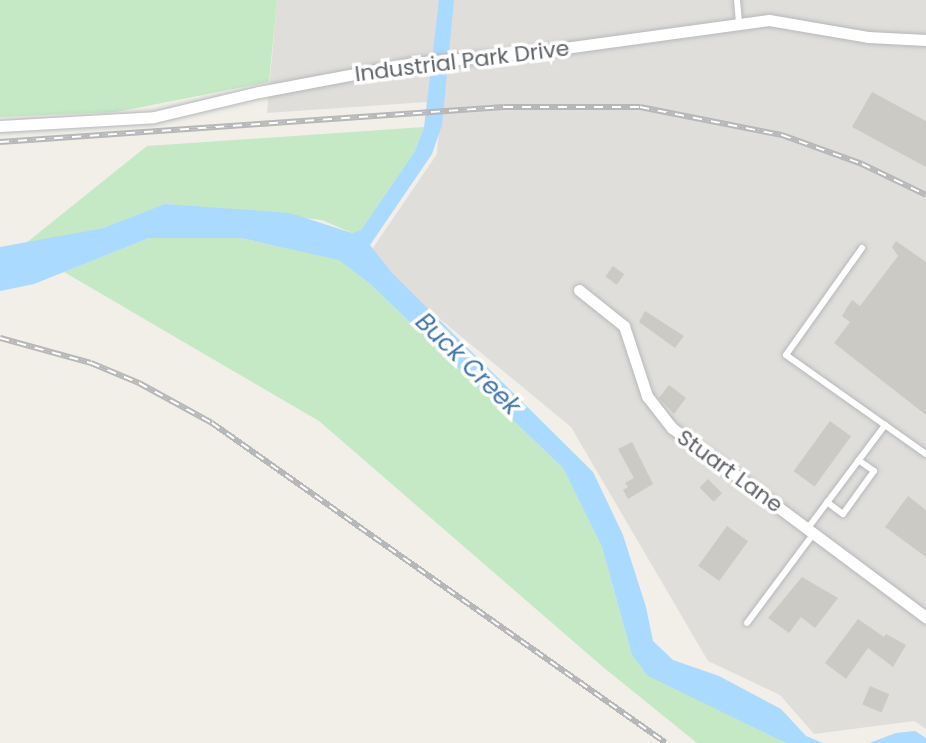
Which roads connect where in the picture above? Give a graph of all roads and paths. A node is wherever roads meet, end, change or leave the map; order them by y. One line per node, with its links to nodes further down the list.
1 (737, 0): 2 (lane)
2 (739, 24): 3 (street, Industrial Park Drive); 4 (street, Industrial Park Drive)
3 (926, 40)
4 (0, 126)
5 (862, 248): 7 (lane)
6 (579, 290): 11 (street, Stuart Lane)
7 (885, 425): 8 (lane); 9 (lane)
8 (926, 454)
9 (858, 460): 10 (lane); 10 (lane)
10 (827, 502): 11 (lane)
11 (811, 530): 12 (street, Stuart Lane); 13 (lane)
12 (926, 617)
13 (747, 623)

